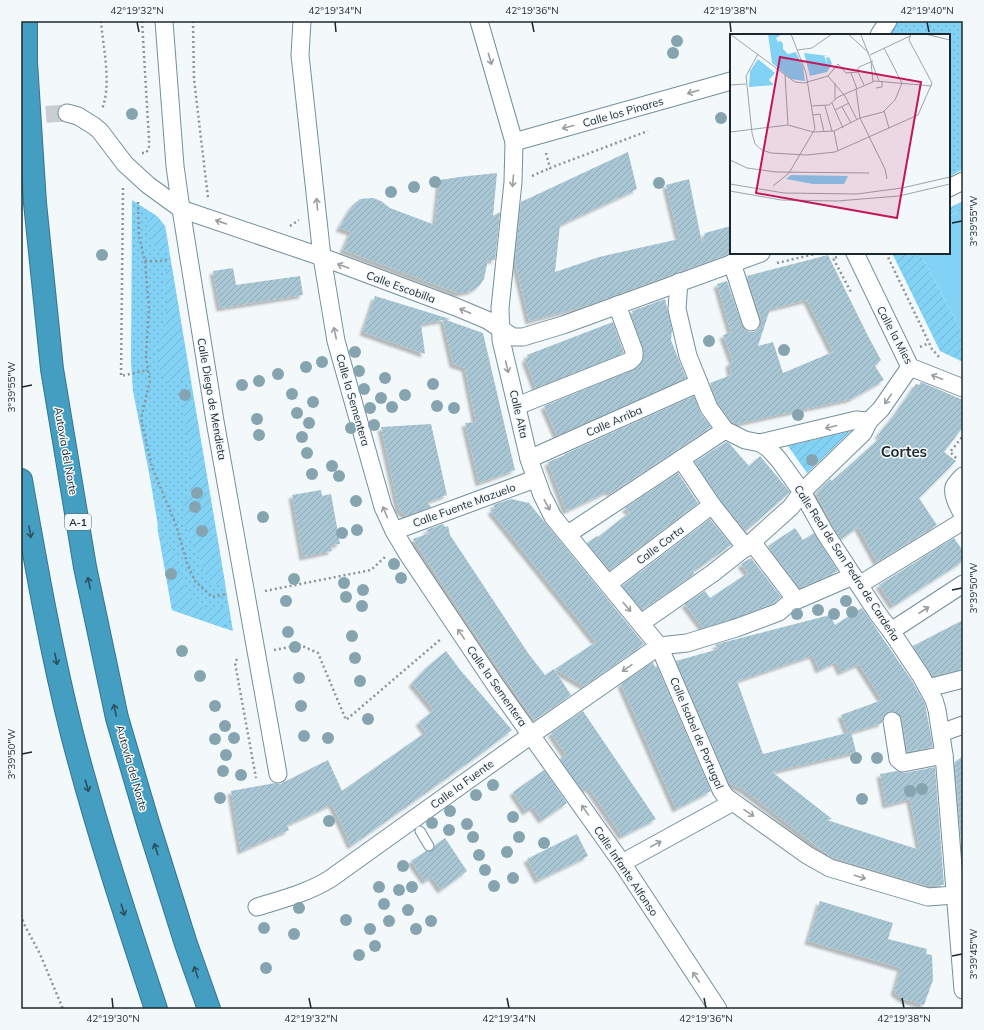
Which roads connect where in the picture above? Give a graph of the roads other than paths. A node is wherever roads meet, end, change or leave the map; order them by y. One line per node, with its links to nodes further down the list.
1 (26, 21): 63 (highway, Autovía del Norte / A-1, one-way to 1)
2 (164, 21): 12 (street, Calle Diego de Mendieta)
3 (302, 21): 15 (street, Calle la Sementera, one-way to 3)
4 (479, 21): 9 (street, Calle Alta, one-way to 9)
5 (888, 21): 6 (street)
6 (881, 34)
7 (730, 81): 9 (street, Calle los Pinares, one-way to 9)
8 (67, 112): 12 (street, Calle Escobilla)
9 (514, 142): 20 (street, Calle Alta, one-way to 20)
10 (963, 181): 11 (street)
11 (950, 188)
12 (181, 209): 15 (street, Calle Escobilla, one-way to 12); 54 (street, Calle Diego de Mendieta)
13 (758, 254): 16 (street, Calle Escobilla)
14 (847, 254): 21 (street, Calle la Mies)
15 (322, 257): 20 (street, Calle Escobilla, one-way to 15); 37 (street, Calle la Sementera, one-way to 15)
16 (732, 263): 17 (street, Calle Escobilla); 19 (street)
17 (680, 282): 18 (street, Calle Escobilla); 22 (street, Calle Real de San Pedro de Cardeña)
18 (617, 305): 20 (street, Calle Escobilla); 24 (street)
19 (751, 322)
20 (500, 328): 24 (street, Calle Alta, one-way to 24)
21 (910, 367): 23 (street, Calle la Mies, one-way to 21); 25 (street, one-way to 25)
22 (699, 383): 26 (street, Calle Real de San Pedro de Cardeña); 28 (street, Calle Arriba)
23 (963, 388)
24 (516, 406): 28 (street, Calle Alta)
25 (869, 421): 27 (street, Calle Real de San Pedro de Cardeña, one-way to 27); 33 (street)
26 (725, 430): 27 (street, Calle Real de San Pedro de Cardeña); 29 (street)
27 (760, 443): 33 (street, Calle Real de San Pedro de Cardeña)
28 (529, 459): 31 (street, Calle Alta)
29 (681, 459): 34 (street); 38 (street)
30 (963, 476): 35 (street)
31 (535, 479): 37 (street, Calle Fuente Mazuelo); 38 (street, Calle Alta, one-way to 38)
32 (21, 480): 62 (highway, one-way to 62)
33 (802, 492): 39 (street); 40 (street, Calle Real de San Pedro de Cardeña)
34 (712, 506): 39 (street); 41 (street, Calle Corta)
35 (963, 515)
36 (963, 521): 40 (street)
37 (394, 531): 52 (street, Calle la Sementera, one-way to 37)
38 (568, 534): 41 (street, Calle Alta)
39 (749, 545): 43 (street); 44 (street)
40 (856, 580): 43 (street); 45 (street, Calle Real de San Pedro de Cardeña)
41 (608, 584): 44 (street, Calle Alta, one-way to 44)
42 (963, 584): 45 (street, one-way to 42)
43 (796, 600): 46 (street)
44 (641, 623): 46 (street, Calle Alta)
45 (892, 631): 48 (street, Calle Real de San Pedro de Cardeña)
46 (659, 646): 52 (street, Calle la Fuente, one-way to 52); 55 (street, Calle Isabel de Portugal)
47 (963, 679): 48 (street)
48 (928, 688): 51 (street, Calle Real de San Pedro de Cardeña)
49 (892, 721): 53 (street)
50 (963, 725): 51 (street)
51 (941, 733): 53 (street, Calle Real de San Pedro de Cardeña)
52 (531, 735): 58 (street, Calle Infante Alfonso, one-way to 52); 60 (street, Calle la Fuente)
53 (944, 755): 59 (street, Calle Real de San Pedro de Cardeña)
54 (278, 774)
55 (733, 802): 58 (street, one-way to 55); 59 (street, Calle Isabel de Portugal, one-way to 59)
56 (420, 831): 57 (lane)
57 (430, 846)
58 (622, 863): 64 (street, Calle Infante Alfonso, one-way to 58)
59 (959, 893): 61 (street, Calle Real de San Pedro de Cardeña)
60 (257, 907)
61 (963, 990)
62 (156, 1009)
63 (209, 1009)
64 (718, 1009)

